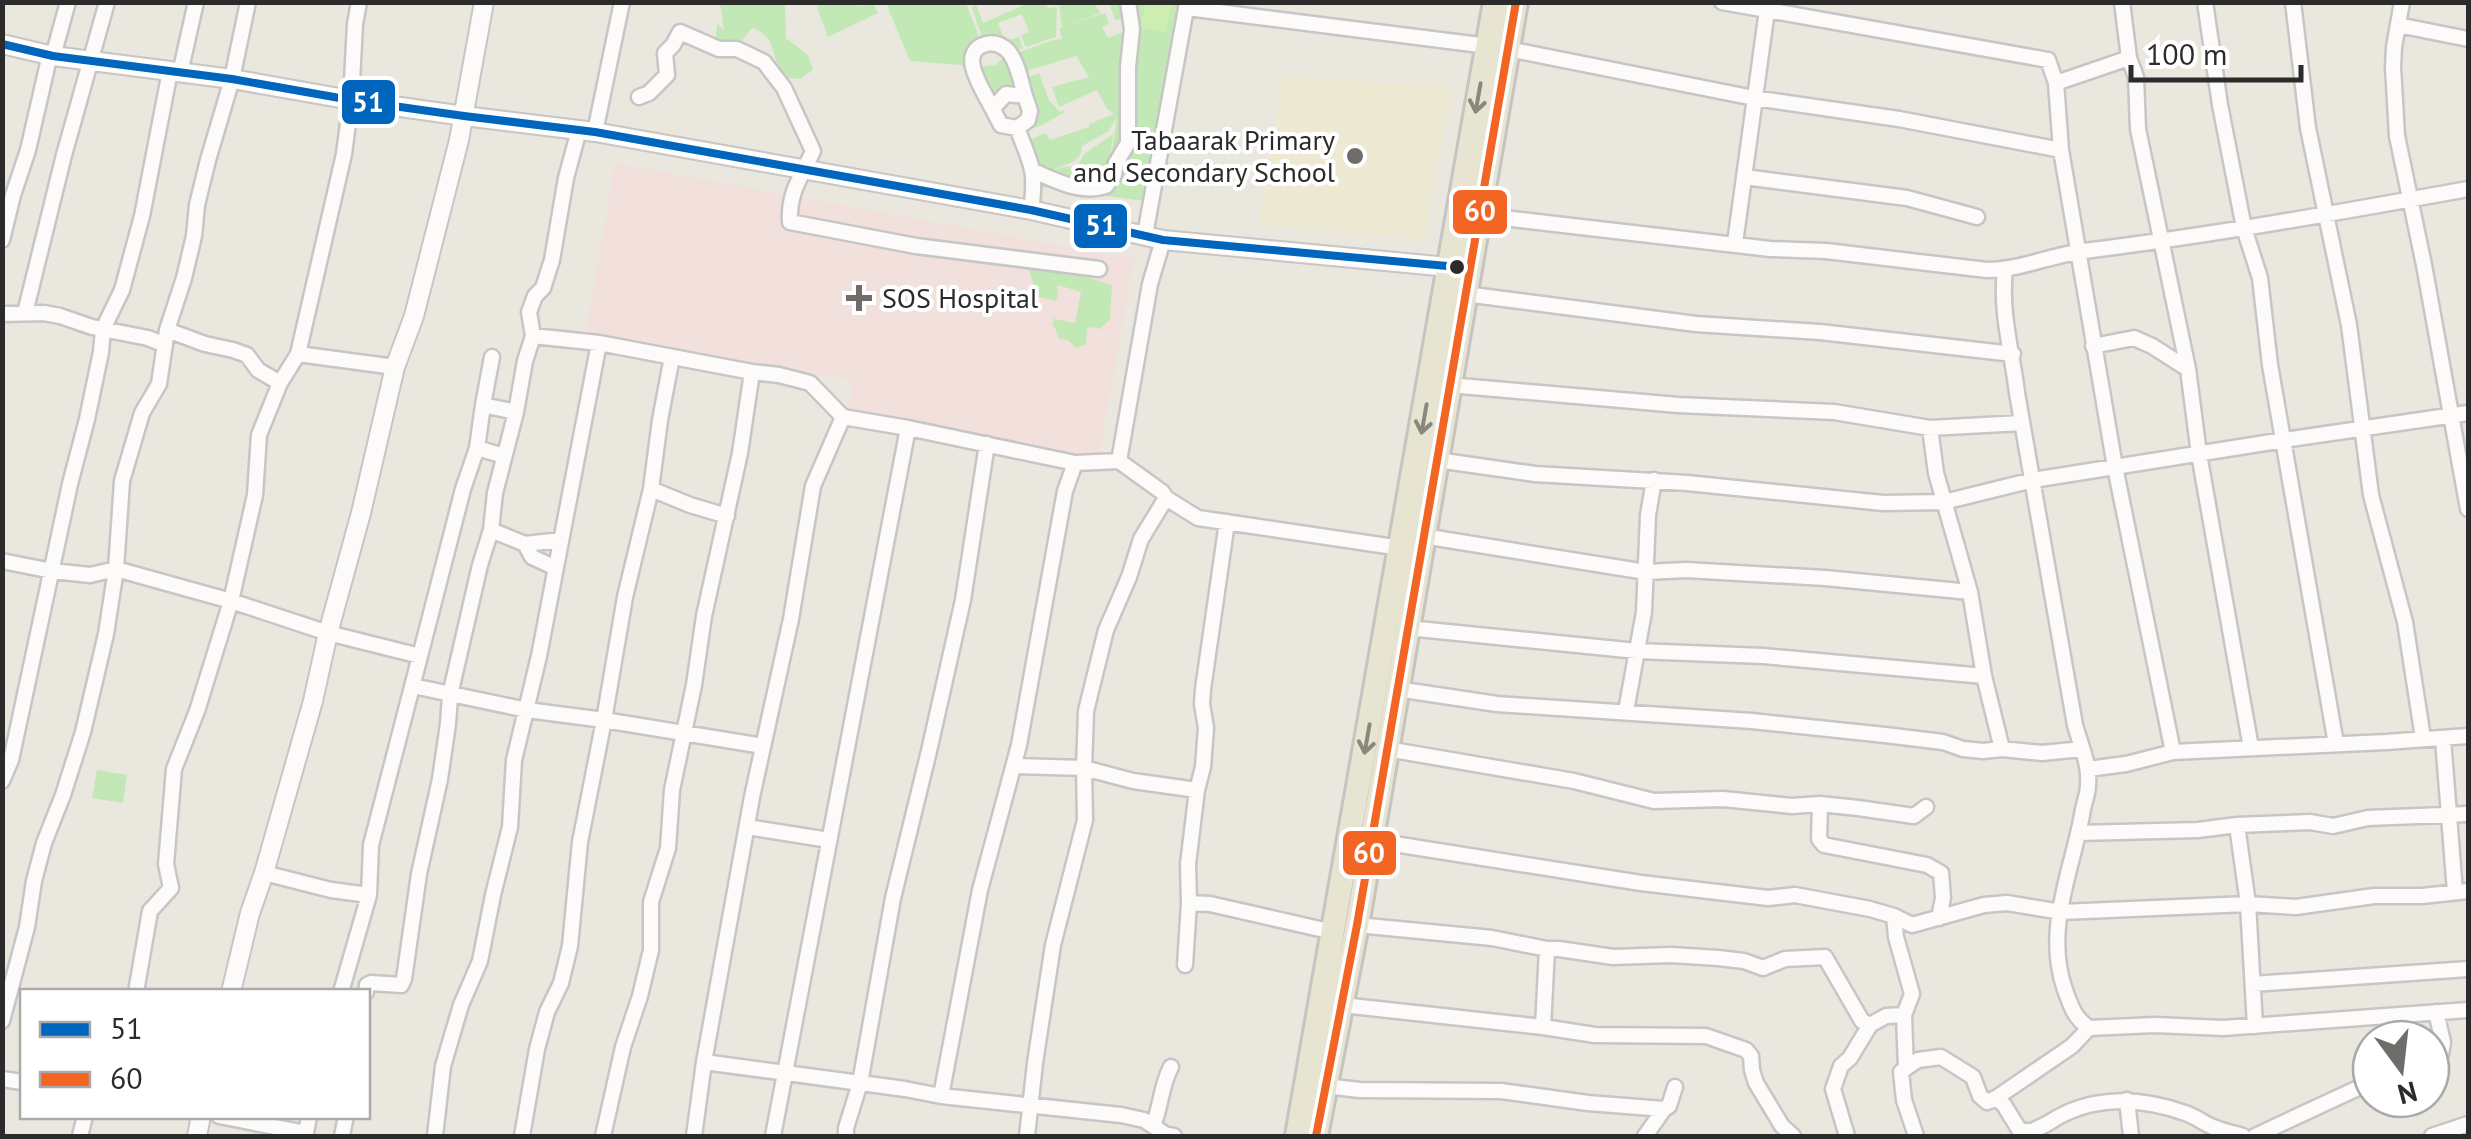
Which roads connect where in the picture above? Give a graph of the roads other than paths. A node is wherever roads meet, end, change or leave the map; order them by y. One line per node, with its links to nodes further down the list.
1 (68, 2): 24 (street)
2 (107, 2): 26 (street)
3 (196, 2): 27 (street)
4 (248, 2): 28 (street)
5 (359, 2): 33 (street)
6 (484, 2): 35 (street)
7 (622, 2): 37 (street)
8 (1128, 2): 40 (street)
9 (1300, 2): 19 (street)
10 (1496, 2): 23 (highway)
11 (1516, 2): 23 (highway)
12 (1722, 2): 18 (street)
13 (2122, 2): 25 (street)
14 (2205, 2): 48 (street)
15 (2293, 2): 45 (street)
16 (2402, 2): 20 (street)
17 (1187, 5): 19 (street); 49 (street)
18 (1768, 7): 29 (street); 32 (street)
19 (1296, 22): 23 (street)
20 (2398, 25): 21 (street); 43 (street)
21 (2468, 39)
22 (2, 44): 24 (street)
23 (1498, 48): 32 (street); 46 (highway); 54 (highway, one-way to 54)
24 (52, 55): 26 (street); 50 (street)
25 (2129, 58): 29 (street); 51 (street)
26 (89, 61): 27 (street); 58 (street)
27 (175, 72): 28 (street); 60 (street)
28 (232, 79): 33 (street); 62 (street)
29 (2056, 83): 38 (street)
30 (1025, 96): 34 (street); 34 (street); 36 (street)
31 (640, 97): 39 (street)
32 (1754, 98): 38 (street); 41 (street)
33 (351, 100): 35 (street); 65 (street)
34 (991, 106): 36 (street)
35 (464, 116): 37 (street); 69 (street)
36 (1017, 128): 40 (street)
37 (587, 131): 39 (street); 61 (street)
38 (2061, 150): 53 (street)
39 (802, 168): 44 (street); 55 (street)
40 (1034, 171): 44 (street)
41 (1744, 178): 47 (street); 52 (street)
42 (2468, 189): 43 (street)
43 (2410, 200): 45 (street); 77 (street)
44 (1031, 210): 49 (street)
45 (2328, 214): 48 (street); 82 (street)
46 (1478, 215): 52 (street); 54 (highway)
47 (1977, 216)
48 (2244, 228): 51 (street); 83 (street)
49 (1154, 238): 54 (street); 89 (street)
50 (2, 240)
51 (2161, 242): 53 (street); 70 (street)
52 (1735, 244): 56 (street)
53 (2077, 252): 56 (street); 64 (street)
54 (1460, 268): 57 (highway); 104 (highway, one-way to 104)
55 (1099, 269)
56 (2005, 270): 66 (street)
57 (1465, 294): 66 (street); 73 (highway)
58 (26, 313): 59 (street); 60 (street)
59 (2, 314)
60 (103, 329): 62 (street); 108 (street)
61 (533, 336): 63 (street); 75 (street)
62 (166, 337): 72 (street); 107 (street)
63 (599, 343): 67 (street); 102 (street)
64 (2093, 346): 70 (street); 91 (street)
65 (298, 354): 69 (street); 72 (street)
66 (2013, 354): 79 (street)
67 (672, 356): 71 (street); 94 (street)
68 (492, 357): 74 (street)
69 (395, 367): 113 (street)
70 (2188, 369): 86 (street)
71 (752, 372): 78 (street); 98 (street)
72 (280, 384): 111 (street)
73 (1449, 386): 81 (street); 88 (highway)
74 (484, 405): 75 (street); 85 (street)
75 (516, 412): 87 (street)
76 (2468, 413): 77 (street)
77 (2451, 415): 82 (street); 97 (street)
78 (843, 417): 80 (street); 128 (street)
79 (2022, 423): 81 (street); 93 (street)
80 (908, 428): 84 (street); 147 (street)
81 (1930, 428): 96 (street)
82 (2363, 428): 83 (street); 125 (street)
83 (2284, 440): 86 (street); 127 (street)
84 (987, 444): 90 (street); 180 (street)
85 (476, 448): 87 (street); 115 (street)
86 (2199, 454): 91 (street); 129 (street)
87 (504, 456): 100 (street)
88 (1436, 460): 92 (street); 101 (highway)
89 (1119, 462): 90 (street); 95 (street)
90 (1074, 463): 134 (street)
91 (2115, 467): 93 (street); 133 (street)
92 (1654, 480): 96 (street); 109 (street)
93 (2033, 480): 96 (street); 132 (street)
94 (651, 489): 98 (street); 122 (street)
95 (1166, 498): 99 (street); 135 (street)
96 (1944, 502): 110 (street)
97 (2468, 509)
98 (727, 516): 123 (street)
99 (1227, 522): 104 (street); 138 (street)
100 (491, 530): 103 (street); 119 (street)
101 (1424, 536): 109 (street); 112 (highway)
102 (561, 540): 103 (street); 106 (street)
103 (525, 544): 106 (street)
104 (1401, 548): 157 (highway, one-way to 157)
105 (2, 561): 108 (street)
106 (556, 568): 120 (street)
107 (116, 569): 108 (street); 111 (street); 171 (street)
108 (52, 570): 137 (street)
109 (1646, 572): 110 (street); 114 (street)
110 (1970, 592): 116 (street)
111 (231, 601): 113 (street); 162 (street)
112 (1408, 628): 114 (street); 118 (highway)
113 (328, 634): 115 (street); 148 (street)
114 (1637, 652): 116 (street); 121 (street)
115 (420, 656): 117 (street)
116 (1984, 676): 131 (street)
117 (413, 686): 119 (street); 150 (street)
118 (1398, 689): 121 (street); 130 (highway)
119 (450, 695): 120 (street); 165 (street)
120 (526, 710): 122 (street); 194 (street)
121 (1626, 711): 131 (street)
122 (604, 720): 123 (street); 195 (street)
123 (684, 734): 128 (street); 196 (street)
124 (2468, 736): 126 (street)
125 (2423, 738): 126 (street); 127 (street)
126 (2442, 739): 142 (street)
127 (2336, 744): 129 (street)
128 (762, 746): 144 (street)
129 (2250, 748): 133 (street)
130 (1387, 749): 139 (street); 146 (highway)
131 (2002, 749): 132 (street)
132 (2082, 749): 136 (street)
133 (2173, 752): 136 (street)
134 (1014, 766): 135 (street); 184 (street)
135 (1084, 768): 138 (street); 187 (street)
136 (2088, 769): 145 (street)
137 (2, 781)
138 (1197, 790): 151 (street)
139 (1820, 804): 140 (street); 155 (street)
140 (1926, 808)
141 (2468, 814): 142 (street)
142 (2448, 816): 143 (street); 149 (street)
143 (2237, 825): 145 (street); 152 (street)
144 (747, 827): 147 (street); 176 (street)
145 (2079, 833): 153 (street)
146 (1372, 838): 154 (street); 156 (highway)
147 (829, 840): 179 (street)
148 (264, 873): 150 (street); 163 (street)
149 (2462, 892): 152 (street)
150 (370, 895): 164 (street)
151 (1189, 903): 157 (street); 159 (street)
152 (2248, 904): 153 (street); 161 (street)
153 (2061, 912): 155 (street); 175 (street)
154 (1894, 916): 155 (street); 169 (street)
155 (1939, 918)
156 (1357, 926): 158 (street); 166 (highway)
157 (1333, 932): 202 (highway)
158 (1547, 950): 172 (street); 174 (street)
159 (1185, 965)
160 (2468, 968): 161 (street)
161 (2254, 984): 173 (street)
162 (137, 989)
163 (232, 989)
164 (342, 989)
165 (366, 989)
166 (1342, 1005): 174 (street); 181 (highway)
167 (2468, 1010): 168 (street)
168 (2436, 1012): 170 (street); 173 (street)
169 (1904, 1014): 172 (street); 178 (street)
170 (2438, 1019)
171 (2, 1021)
172 (1870, 1025): 206 (street)
173 (2255, 1026): 175 (street)
174 (1543, 1027): 205 (street)
175 (2089, 1028): 185 (street)
176 (704, 1062): 179 (street); 197 (street)
177 (1171, 1067): 191 (street)
178 (1906, 1068): 185 (street); 207 (street)
179 (784, 1072): 180 (street); 198 (street)
180 (860, 1083): 184 (street); 199 (street)
181 (1324, 1086): 188 (street); 203 (highway)
182 (1675, 1087): 188 (street)
183 (2351, 1091): 210 (street)
184 (941, 1096): 187 (street)
185 (1996, 1098): 193 (street)
186 (2127, 1100): 193 (street); 208 (street); 209 (street)
187 (1030, 1104): 191 (street); 200 (street)
188 (1664, 1109): 204 (street)
189 (234, 1119): 192 (street)
190 (2468, 1124): 211 (street)
191 (1153, 1126): 201 (street)
192 (306, 1134)
193 (2027, 1134)
194 (435, 1136)
195 (522, 1136)
196 (602, 1136)
197 (694, 1136)
198 (774, 1136)
199 (846, 1136)
200 (1027, 1136)
201 (1174, 1136)
202 (1297, 1136)
203 (1316, 1136)
204 (1645, 1136)
205 (1793, 1136)
206 (1847, 1136)
207 (1916, 1136)
208 (2131, 1136)
209 (2243, 1136)
210 (2255, 1136)
211 (2432, 1136)

